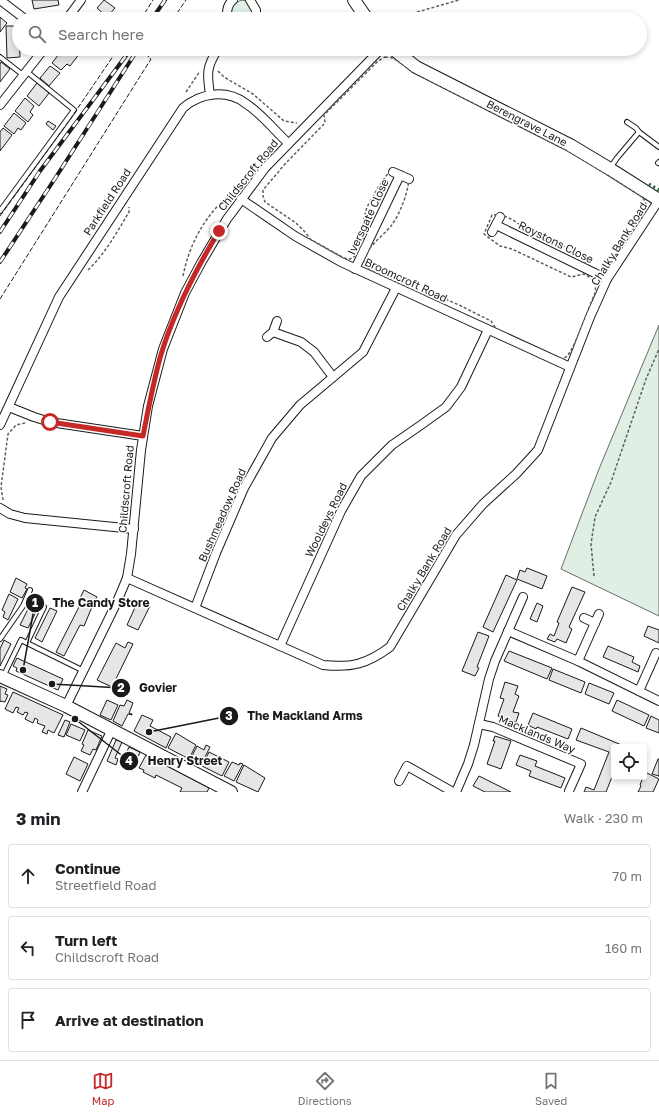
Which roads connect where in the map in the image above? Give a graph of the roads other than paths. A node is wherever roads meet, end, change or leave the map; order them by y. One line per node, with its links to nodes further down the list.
1 (0, 0): 6 (street)
2 (81, 0): 7 (street)
3 (234, 0): 8 (street)
4 (250, 0): 9 (street)
5 (354, 0): 10 (street)
6 (16, 12)
7 (72, 12)
8 (227, 12)
9 (257, 12)
10 (362, 12)
11 (38, 56): 16 (street)
12 (214, 56): 17 (street)
13 (374, 56): 21 (street, Childscroft Road)
14 (402, 56): 23 (street, Berengrave Lane)
15 (0, 57): 16 (lane)
16 (24, 73): 18 (street); 27 (lane)
17 (210, 95): 21 (street, Parkfield Road); 36 (street, Parkfield Road)
18 (0, 105)
19 (627, 122): 20 (lane)
20 (639, 132): 22 (lane); 23 (lane)
21 (288, 143): 25 (street, Childscroft Road)
22 (659, 147)
23 (610, 169): 26 (street, Berengrave Lane)
24 (409, 179): 29 (street, Iversgate Close)
25 (239, 196): 29 (street, Broomcroft Road); 38 (street, Childscroft Road)
26 (659, 200): 30 (street, Chalky Bank Road)
27 (0, 211)
28 (496, 225): 30 (street, Roystons Close)
29 (355, 269): 31 (street, Broomcroft Road)
30 (607, 279): 34 (street, Chalky Bank Road)
31 (396, 288): 33 (street, Broomcroft Road); 35 (street, Bushmeadow Road)
32 (277, 321): 35 (street)
33 (488, 330): 34 (street, Broomcroft Road); 52 (street, Wooldeys Road)
34 (570, 367): 52 (street, Chalky Bank Road)
35 (332, 377): 45 (street, Bushmeadow Road)
36 (9, 407): 37 (street, Parkfield Road); 38 (street)
37 (0, 425)
38 (143, 436): 40 (street, Childscroft Road)
39 (3, 506): 40 (street)
40 (134, 529): 41 (street, Childscroft Road)
41 (127, 578): 45 (street, Chalky Bank Road); 55 (street, Childscroft Road)
42 (30, 590): 50 (lane)
43 (523, 597): 49 (street)
44 (44, 607): 51 (lane)
45 (195, 608): 52 (street, Chalky Bank Road)
46 (599, 614): 48 (street)
47 (584, 618): 48 (street)
48 (595, 623): 54 (street)
49 (508, 630): 54 (street); 60 (street)
50 (0, 640)
51 (27, 643): 55 (lane); 56 (lane)
52 (280, 646)
53 (656, 653): 57 (street)
54 (578, 661): 57 (street)
55 (84, 671): 59 (street, Childscroft Road)
56 (1, 676): 59 (street)
57 (639, 691): 58 (street)
58 (659, 701)
59 (66, 706): 61 (street)
60 (479, 724): 66 (street); 67 (street, Macklands Way)
61 (112, 729): 63 (street); 64 (street)
62 (399, 781): 65 (street)
63 (82, 792)
64 (231, 792)
65 (453, 792)
66 (456, 792)
67 (570, 792)

